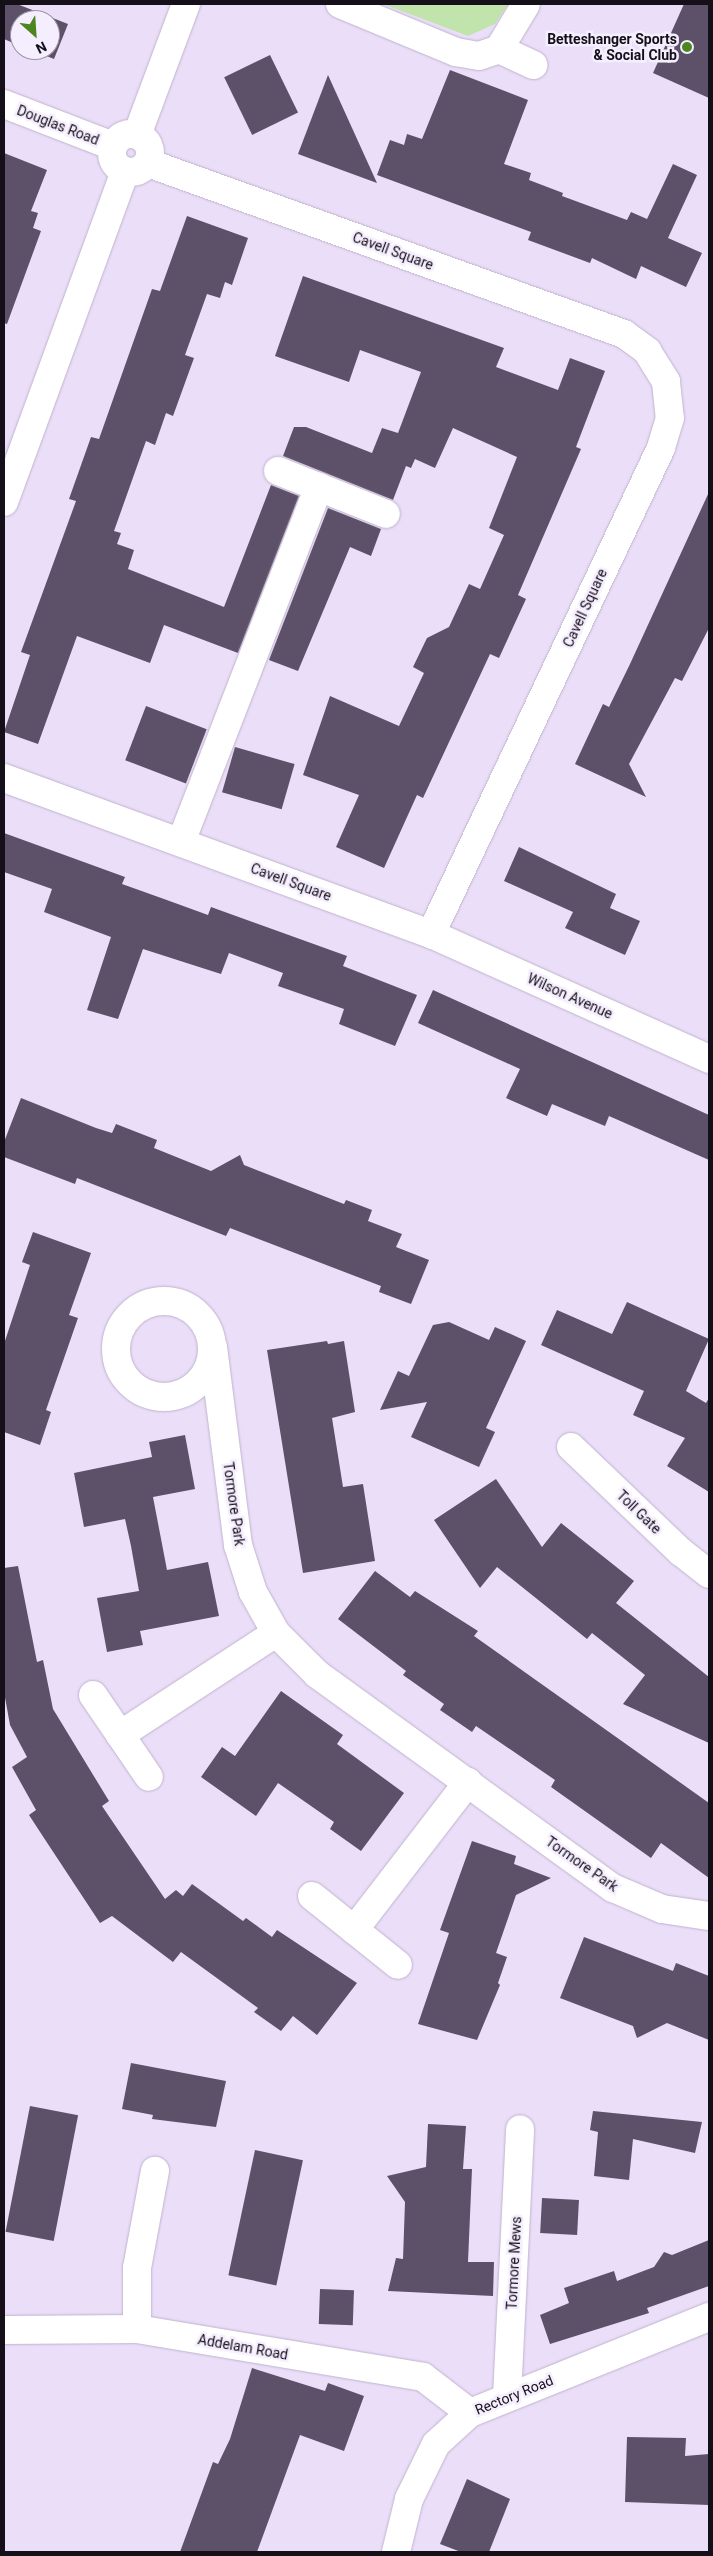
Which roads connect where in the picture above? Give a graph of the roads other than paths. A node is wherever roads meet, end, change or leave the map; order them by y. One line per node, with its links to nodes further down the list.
1 (186, 4): 7 (street)
2 (340, 4): 4 (street)
3 (526, 4): 4 (street)
4 (500, 49): 5 (street)
5 (534, 65)
6 (4, 104): 8 (street, Douglas Road)
7 (137, 135): 8 (street); 9 (street)
8 (113, 146): 9 (street)
9 (137, 168): 12 (street); 16 (street, Cavell Square)
10 (278, 471): 11 (street)
11 (319, 487): 13 (street); 15 (street)
12 (4, 502)
13 (386, 514)
14 (4, 778): 15 (street, Cavell Square)
15 (181, 842): 16 (street, Cavell Square)
16 (431, 934): 17 (street, Wilson Avenue)
17 (709, 1059)
18 (213, 1347): 19 (street); 19 (street, Tormore Park); 20 (street, Tormore Park)
19 (175, 1397): 20 (street, Tormore Park)
20 (223, 1426): 23 (street, Tormore Park)
21 (571, 1447): 22 (street, Toll Gate)
22 (709, 1574)
23 (276, 1633): 25 (street); 27 (street, Tormore Park)
24 (93, 1696): 25 (street)
25 (120, 1735): 26 (street)
26 (149, 1778)
27 (468, 1782): 29 (street, Tormore Park); 30 (street)
28 (312, 1896): 30 (street)
29 (709, 1916)
30 (354, 1930): 31 (street)
31 (398, 1965)
32 (520, 2129): 37 (street, Tormore Mews)
33 (156, 2171): 35 (street)
34 (709, 2317): 37 (street, Rectory Road)
35 (137, 2328): 36 (street, Addelam Road); 38 (street, Addelam Road)
36 (4, 2330)
37 (507, 2397): 38 (street, Rectory Road)
38 (470, 2413): 39 (street, Rectory Road)
39 (396, 2552)

